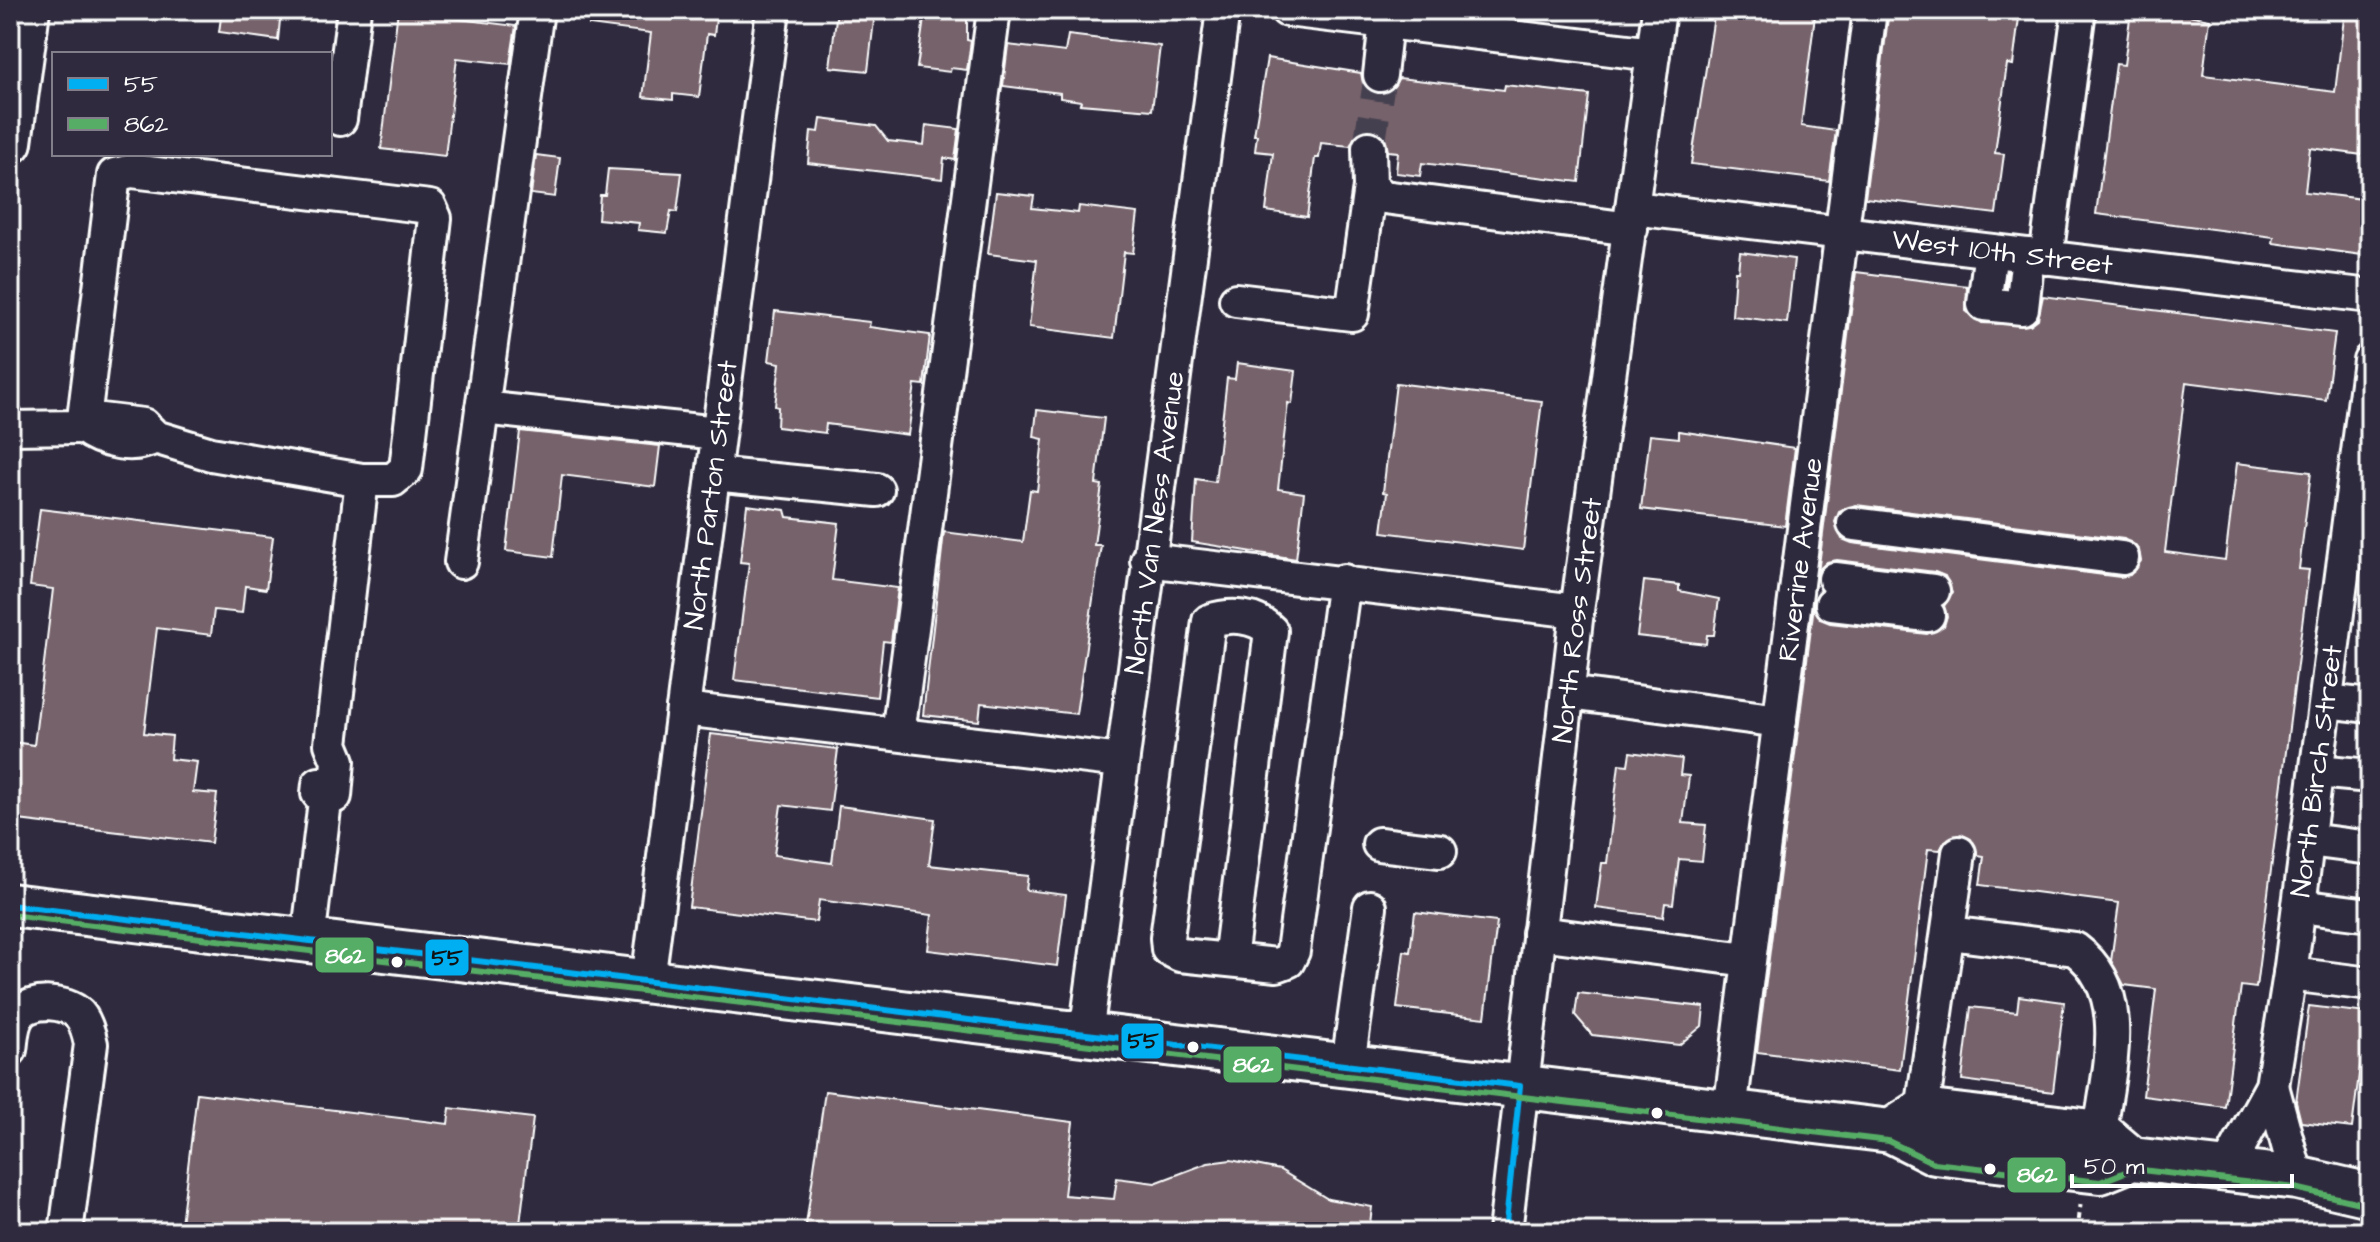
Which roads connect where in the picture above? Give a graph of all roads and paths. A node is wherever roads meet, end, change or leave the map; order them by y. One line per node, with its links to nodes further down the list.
1 (28, 10): 15 (main road)
2 (354, 10): 14 (street)
3 (537, 10): 25 (street)
4 (773, 10): 28 (street, North Parton Street)
5 (994, 10): 45 (street)
6 (1223, 10): 34 (street, North Van Ness Avenue)
7 (1287, 10): 11 (street)
8 (1659, 10): 12 (street, North Ross Street)
9 (1870, 10): 19 (street, Riverine Avenue)
10 (2079, 10): 21 (street)
11 (1386, 22): 12 (street); 13 (street)
12 (1653, 54): 18 (street, North Ross Street)
13 (1380, 75)
14 (340, 119)
15 (10, 142)
16 (1369, 148): 17 (street)
17 (1370, 187): 18 (street, West 10th Street); 23 (street)
18 (1632, 219): 19 (street, West 10th Street); 39 (street, North Ross Street)
19 (1842, 234): 20 (street, West 10th Street); 44 (street, Riverine Avenue)
20 (1991, 251): 21 (street, West 10th Street); 21 (street)
21 (2037, 256): 22 (street, West 10th Street)
22 (2370, 296)
23 (1236, 300)
24 (2370, 360): 41 (street, North Birch Street)
25 (482, 408): 28 (street); 35 (street)
26 (83, 427): 27 (street); 30 (street); 30 (street)
27 (10, 428)
28 (718, 433): 29 (street, North Parton Street)
29 (713, 474): 31 (street); 43 (street, North Parton Street)
30 (362, 480): 60 (street)
31 (877, 490)
32 (1854, 524): 33 (street)
33 (2122, 558)
34 (1147, 560): 36 (street); 46 (street, North Van Ness Avenue)
35 (461, 562)
36 (1344, 581): 39 (street); 61 (street)
37 (1834, 591): 38 (street)
38 (1930, 603)
39 (1577, 611): 40 (street, North Ross Street)
40 (1568, 693): 44 (street); 58 (street, North Ross Street)
41 (2326, 701): 42 (street); 47 (street, North Birch Street)
42 (2370, 706)
43 (683, 709): 45 (street); 64 (street, North Parton Street)
44 (1780, 721): 62 (street, Riverine Avenue)
45 (898, 734): 46 (street)
46 (1121, 761): 66 (street, North Van Ness Avenue)
47 (2317, 771): 48 (street); 49 (street, North Birch Street)
48 (2370, 776)
49 (2308, 840): 51 (street); 55 (street, North Birch Street)
50 (1379, 844): 52 (street)
51 (2370, 848)
52 (1440, 851)
53 (1959, 853): 59 (street)
54 (10, 905): 60 (main road)
55 (2299, 906): 57 (street); 63 (street, North Birch Street)
56 (1370, 907): 68 (street)
57 (2370, 915)
58 (1539, 933): 62 (street); 69 (street, North Ross Street)
59 (1949, 933): 72 (street); 73 (street)
60 (308, 941): 64 (main road)
61 (1230, 960): 61 (street)
62 (1748, 960): 71 (street, Riverine Avenue)
63 (2290, 974): 65 (street); 70 (street, North Birch Street)
64 (648, 981): 66 (main road)
65 (2370, 984)
66 (1086, 1034): 68 (main road)
67 (10, 1050): 79 (street)
68 (1348, 1065): 69 (main road)
69 (1520, 1086): 71 (main road); 80 (street, North Ross Street)
70 (2272, 1086): 75 (street, North Birch Street); 76 (street, North Birch Street)
71 (1730, 1111): 72 (main road)
72 (1907, 1121): 73 (main road); 74 (main road)
73 (2100, 1132): 74 (main road)
74 (2132, 1159): 75 (main road)
75 (2226, 1170): 76 (main road)
76 (2297, 1178): 77 (main road)
77 (2370, 1195)
78 (2081, 1200): 81 (path)
79 (66, 1232)
80 (1505, 1232)
81 (2077, 1232)

